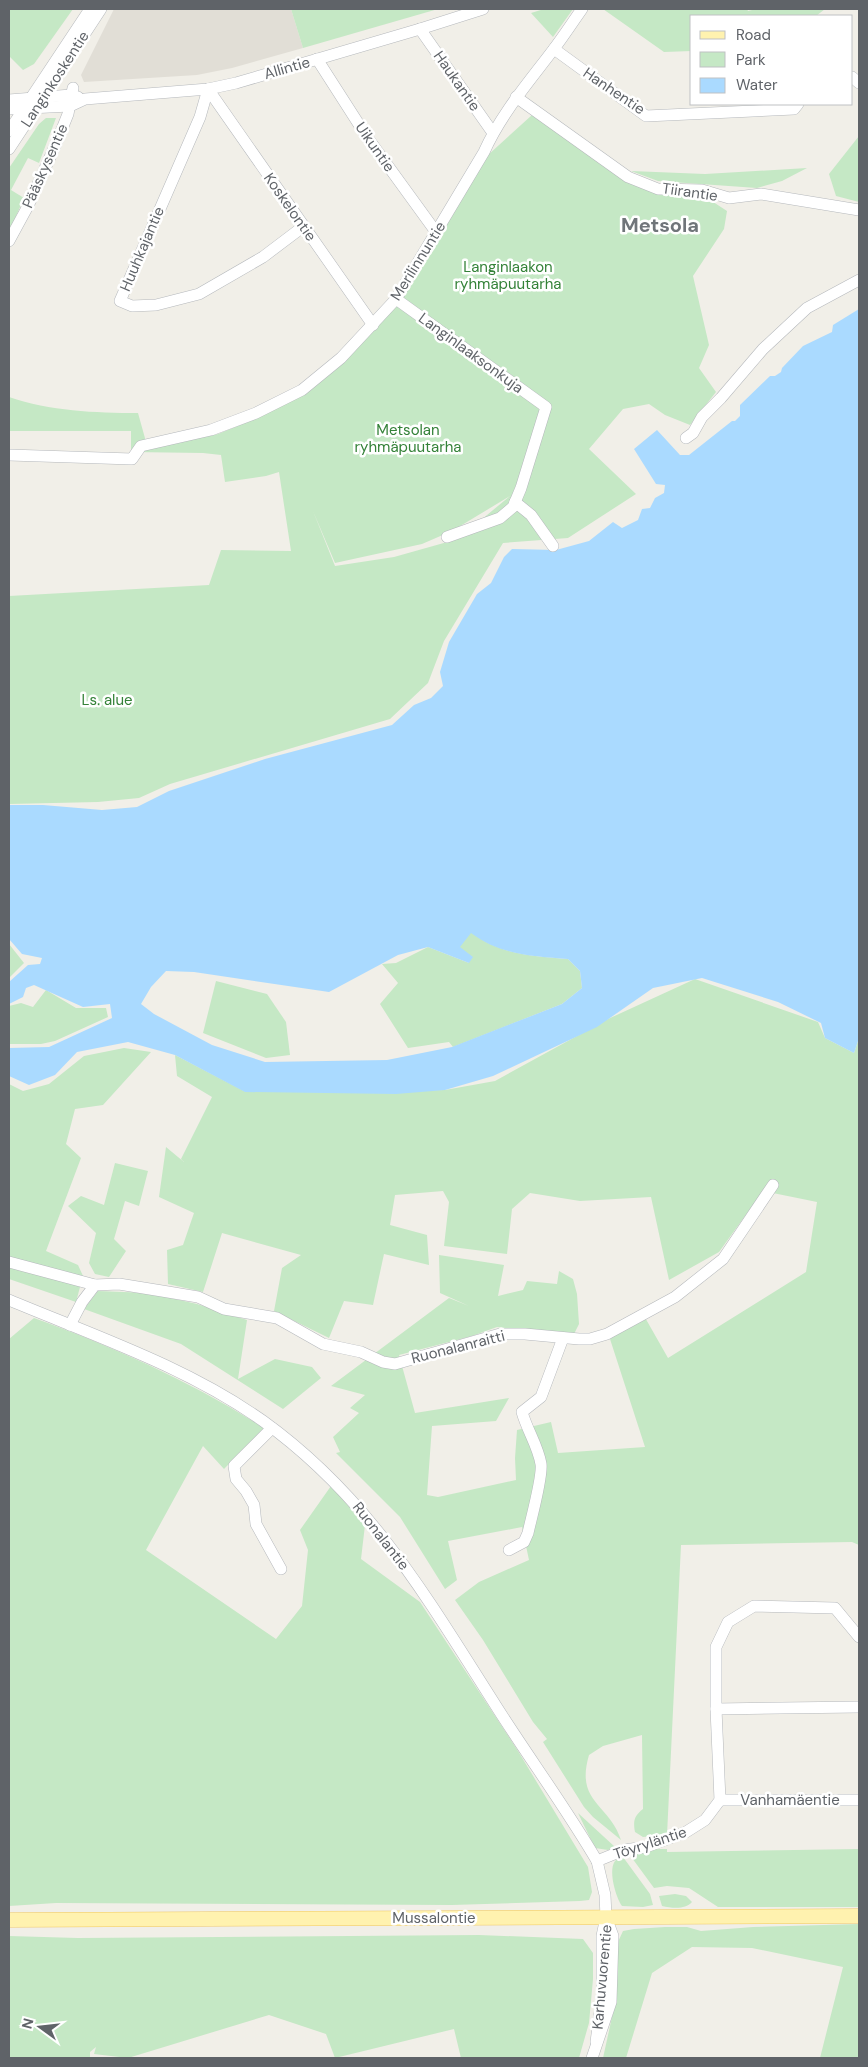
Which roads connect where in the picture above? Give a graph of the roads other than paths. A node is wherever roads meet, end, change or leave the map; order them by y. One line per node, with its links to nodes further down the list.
1 (90, 9): 13 (street, Langinkoskentie)
2 (101, 9): 8 (street, Langinkoskentie)
3 (482, 9): 5 (street, Allintie)
4 (582, 9): 6 (street, Merilinnuntie)
5 (420, 29): 7 (street, Allintie); 17 (street, Haukantie)
6 (554, 49): 11 (street, Merilinnuntie); 14 (street, Hanhentie)
7 (317, 60): 9 (street, Allintie); 21 (street, Uikuntie)
8 (66, 62): 10 (street); 13 (street, Langinkoskentie)
9 (208, 89): 10 (street, Allintie); 20 (street, Koskelontie); 20 (street, Huuhkajantie)
10 (71, 96): 13 (street, Allintie); 22 (street, Pääskysentie)
11 (516, 97): 17 (street, Merilinnuntie); 19 (street, Tiirantie)
12 (9, 100): 13 (street, Allintie)
13 (33, 103): 15 (street, Allintie); 16 (street, Langinkoskentie); 18 (street, Langinkoskentie)
14 (797, 105)
15 (9, 109)
16 (9, 131)
17 (493, 133): 21 (street, Merilinnuntie)
18 (9, 149)
19 (859, 210)
20 (304, 226): 25 (street, Koskelontie)
21 (436, 232): 24 (street, Merilinnuntie)
22 (9, 241)
23 (859, 280): 26 (street)
24 (396, 299): 25 (street, Merilinnuntie); 28 (street, Langinlaaksonkuja)
25 (373, 325): 27 (street, Merilinnuntie)
26 (686, 438)
27 (9, 455)
28 (515, 502): 29 (street); 30 (street)
29 (447, 537)
30 (554, 546)
31 (773, 1186): 36 (street, Ruonalanraitti)
32 (9, 1262): 33 (street, Ruonalanraitti)
33 (95, 1285): 35 (street); 36 (street, Ruonalanraitti)
34 (9, 1300): 35 (street, Ruonalantie)
35 (70, 1325): 37 (street, Ruonalantie)
36 (563, 1338): 38 (street)
37 (272, 1428): 39 (street); 45 (street, Ruonalantie)
38 (508, 1550)
39 (281, 1569)
40 (859, 1637): 42 (street)
41 (859, 1708): 42 (street)
42 (716, 1709): 43 (street)
43 (720, 1800): 44 (street, Vanhamäentie); 45 (street, Töyryläntie)
44 (859, 1800)
45 (597, 1861): 47 (street, Ruonalantie)
46 (859, 1916): 47 (main road, Mussalontie)
47 (606, 1917): 48 (main road, Mussalontie); 49 (street, Karhuvuorentie)
48 (9, 1920)
49 (592, 2058)

